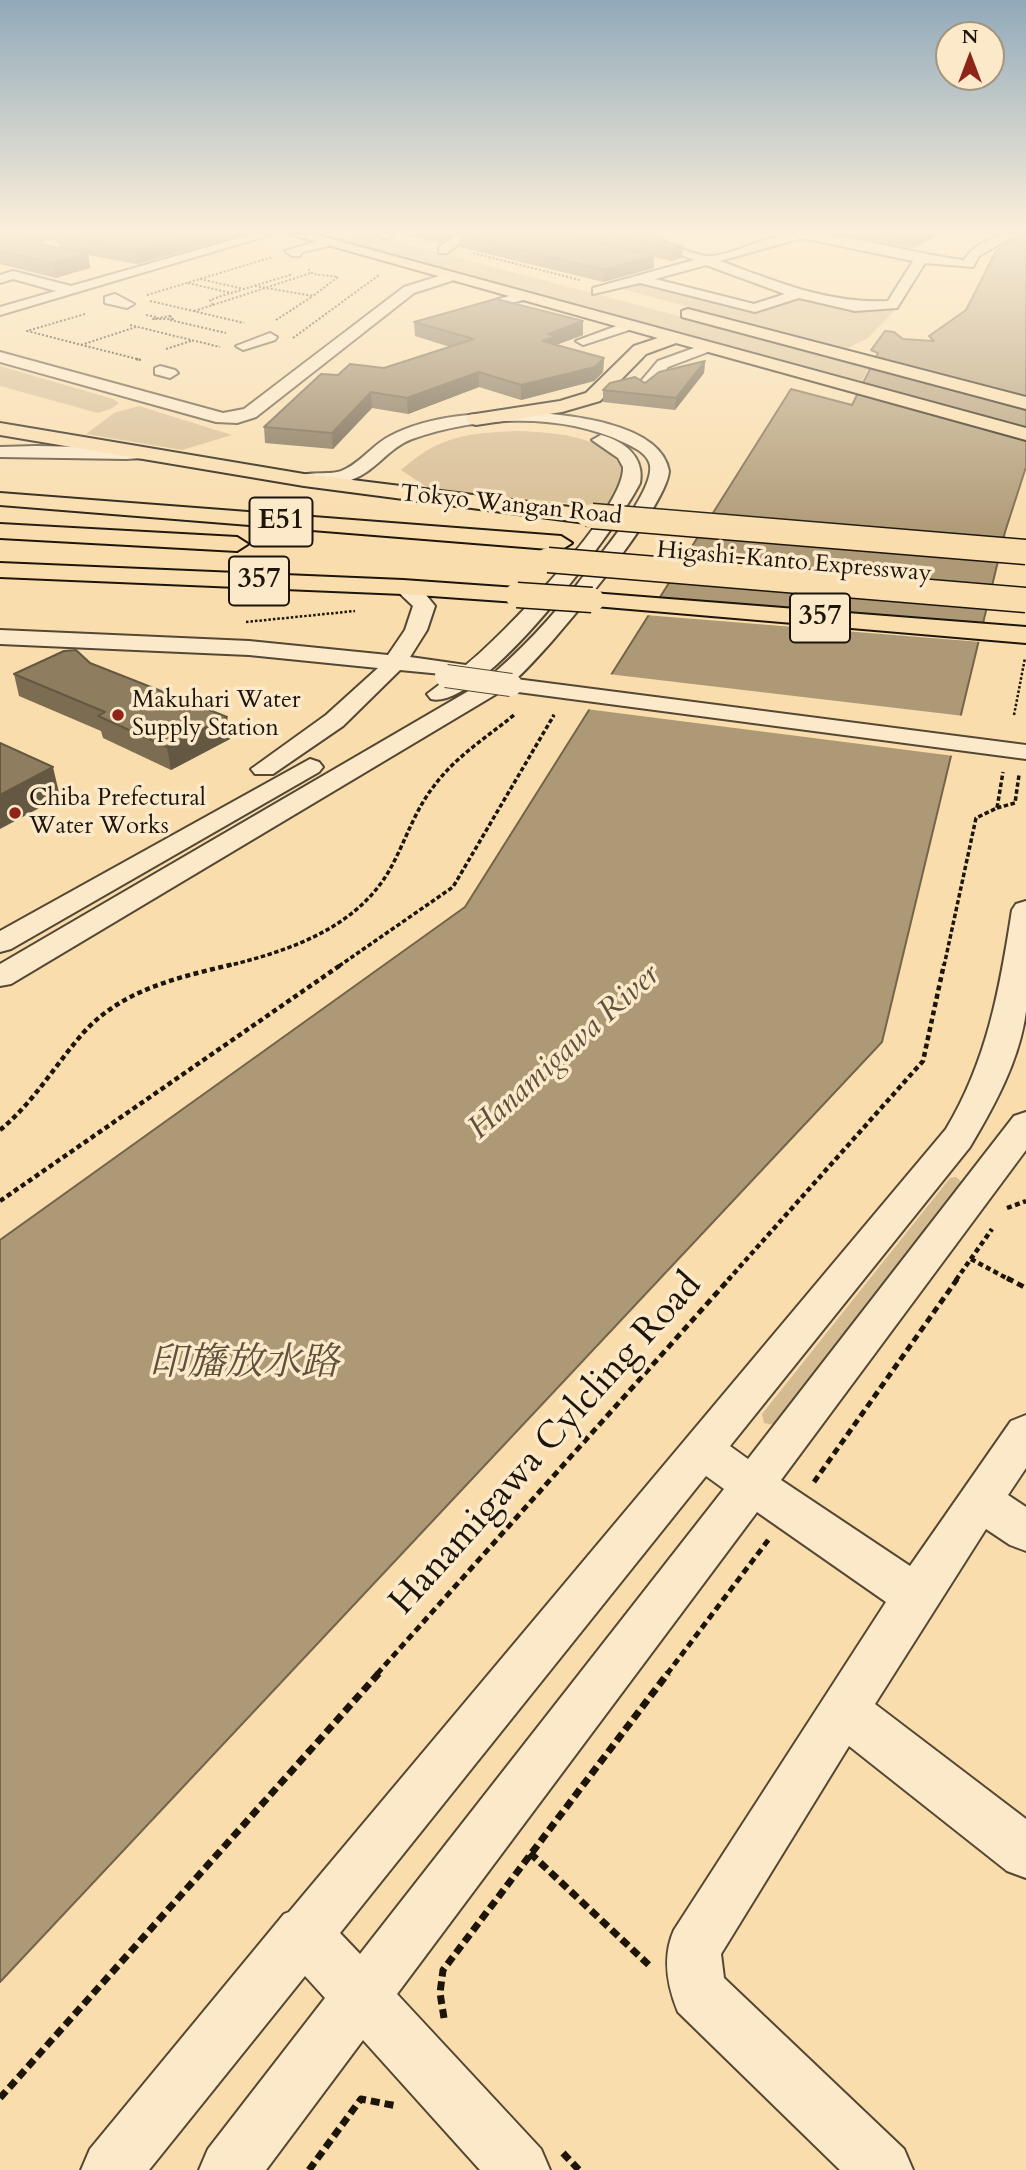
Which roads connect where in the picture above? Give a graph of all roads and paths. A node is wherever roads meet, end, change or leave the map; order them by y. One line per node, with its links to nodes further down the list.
1 (43, 335): 11 (path)
2 (110, 335): 11 (path)
3 (175, 335): 13 (path)
4 (272, 335): 12 (lane)
5 (350, 335): 16 (street)
6 (601, 335): 10 (street)
7 (665, 335): 9 (highway)
8 (770, 335): 20 (highway)
9 (675, 338): 14 (highway); 21 (highway)
10 (583, 341)
11 (80, 345): 18 (path)
12 (243, 346)
13 (221, 347)
14 (708, 347): 19 (street); 23 (highway)
15 (0, 357): 16 (street)
16 (320, 359): 17 (street)
17 (343, 361)
18 (160, 369)
19 (644, 387)
20 (1026, 403)
21 (476, 419): 26 (street); 59 (street)
22 (0, 429): 25 (highway, Tokyo Wangan Road)
23 (1026, 434)
24 (0, 452): 25 (street)
25 (144, 453): 26 (highway, Tokyo Wangan Road)
26 (304, 480): 28 (highway, Tokyo Wangan Road)
27 (0, 484): 31 (highway)
28 (395, 493): 35 (highway, Tokyo Wangan Road, bridge); 58 (street)
29 (0, 499): 31 (highway, E51)
30 (0, 514): 37 (highway, E51)
31 (296, 523): 34 (highway, E51)
32 (0, 531): 33 (highway)
33 (254, 545)
34 (554, 552): 37 (highway, E51); 39 (highway, Higashi-Kanto Expressway / E51); 41 (highway, Higashi-Kanto Expressway / E51, bridge)
35 (1026, 552)
36 (419, 554): 37 (highway)
37 (480, 555)
38 (0, 570): 40 (highway, 357)
39 (1026, 582)
40 (403, 587): 42 (highway, 357, bridge); 48 (street)
41 (1026, 600)
42 (603, 601): 45 (highway, 357); 49 (street)
43 (359, 610): 44 (path)
44 (241, 622)
45 (1026, 635)
46 (0, 637): 48 (street)
47 (1026, 653): 51 (path)
48 (392, 666): 49 (street, bridge); 57 (street)
49 (522, 686): 52 (street); 60 (street); 61 (path)
50 (558, 707): 65 (path)
51 (1020, 726): 52 (street)
52 (968, 737): 53 (street)
53 (1023, 759): 55 (path)
54 (1005, 765): 55 (path)
55 (997, 808): 85 (path, Hanamigawa Cylcling Road)
56 (1026, 910): 62 (street)
57 (0, 918)
58 (0, 943)
59 (0, 977)
60 (0, 1000)
61 (0, 1130)
62 (958, 1138): 63 (street); 71 (street)
63 (1018, 1151): 72 (street)
64 (1026, 1201): 66 (path)
65 (0, 1202)
66 (1002, 1215)
67 (994, 1226): 68 (path)
68 (971, 1259): 69 (path); 73 (path)
69 (1026, 1288)
70 (1026, 1433): 74 (street)
71 (701, 1451): 72 (street); 81 (street)
72 (753, 1486): 77 (street); 83 (street)
73 (811, 1486)
74 (981, 1501): 75 (street); 77 (street)
75 (1026, 1531)
76 (769, 1538): 80 (path)
77 (916, 1596): 78 (street)
78 (845, 1712): 79 (street); 82 (street)
79 (1026, 1852)
80 (530, 1853): 82 (path); 84 (path)
81 (303, 1933): 83 (street); 88 (street)
82 (696, 1972): 92 (street)
83 (362, 1996): 87 (street); 89 (street)
84 (449, 2031)
85 (0, 2098)
86 (405, 2112): 90 (path)
87 (540, 2160): 91 (path)
88 (111, 2170)
89 (229, 2170)
90 (309, 2170)
91 (579, 2170)
92 (883, 2170)

